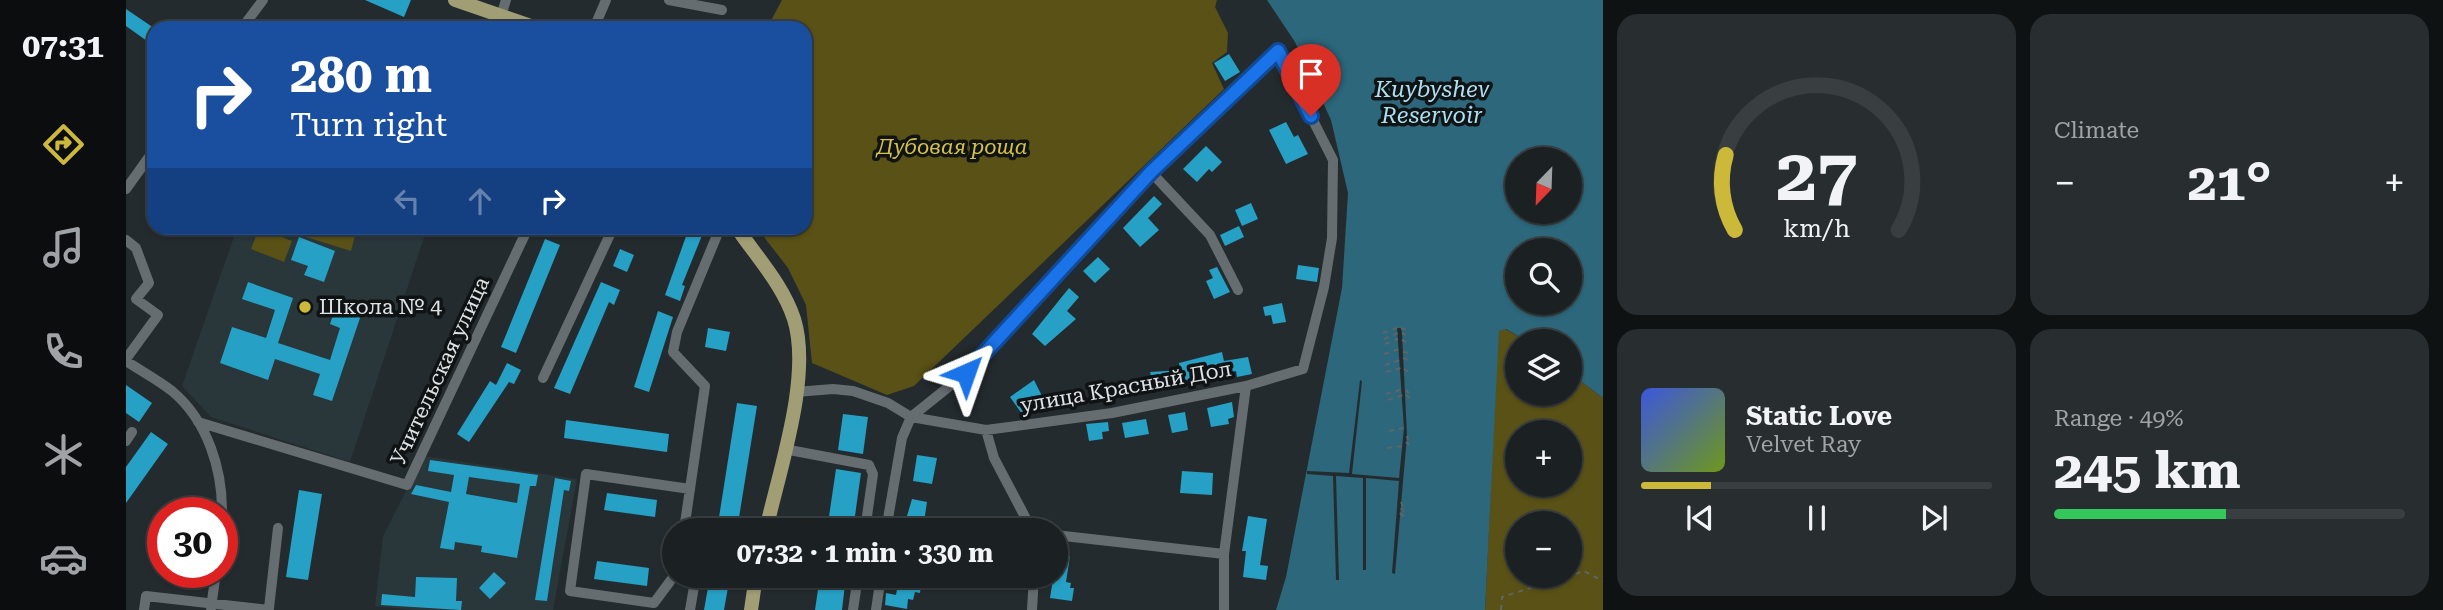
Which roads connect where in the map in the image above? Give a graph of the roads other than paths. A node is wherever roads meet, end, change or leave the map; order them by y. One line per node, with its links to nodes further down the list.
1 (263, 0): 9 (street)
2 (455, 0): 8 (main road)
3 (506, 0): 8 (street)
4 (606, 0): 10 (street)
5 (669, 0): 6 (street)
6 (681, 1): 7 (street)
7 (722, 10)
8 (502, 20)
9 (247, 21)
10 (597, 21)
11 (147, 160): 13 (street)
12 (1151, 172): 19 (street); 22 (street); 24 (street)
13 (126, 189)
14 (525, 235): 25 (street, Учительская улица)
15 (610, 235): 21 (street)
16 (717, 235): 28 (street)
17 (742, 235): 23 (main road)
18 (126, 240): 20 (street)
19 (1238, 290)
20 (126, 360): 25 (street)
21 (543, 378)
22 (1246, 386): 26 (street, улица Красный Дол); 37 (street, улица Красный Дол)
23 (796, 392): 24 (street, улица Красный Дол); 27 (main road)
24 (911, 417): 26 (street, улица Красный Дол); 33 (street)
25 (198, 422): 29 (street)
26 (986, 429): 34 (street)
27 (784, 449): 31 (main road); 32 (street)
28 (690, 489): 30 (street); 39 (street)
29 (221, 497)
30 (686, 518)
31 (769, 518)
32 (867, 518)
33 (889, 518)
34 (1026, 518)
35 (278, 527): 46 (street)
36 (1068, 536): 37 (street)
37 (1224, 554): 53 (street, улица Красный Дол)
38 (214, 588): 45 (street)
39 (665, 588)
40 (694, 588): 48 (street)
41 (754, 588): 49 (main road)
42 (856, 588): 50 (street)
43 (879, 588): 51 (street)
44 (1033, 588): 52 (street)
45 (211, 607): 46 (street); 47 (street)
46 (269, 609)
47 (144, 610)
48 (690, 610)
49 (751, 610)
50 (853, 610)
51 (876, 610)
52 (1032, 610)
53 (1224, 610)

